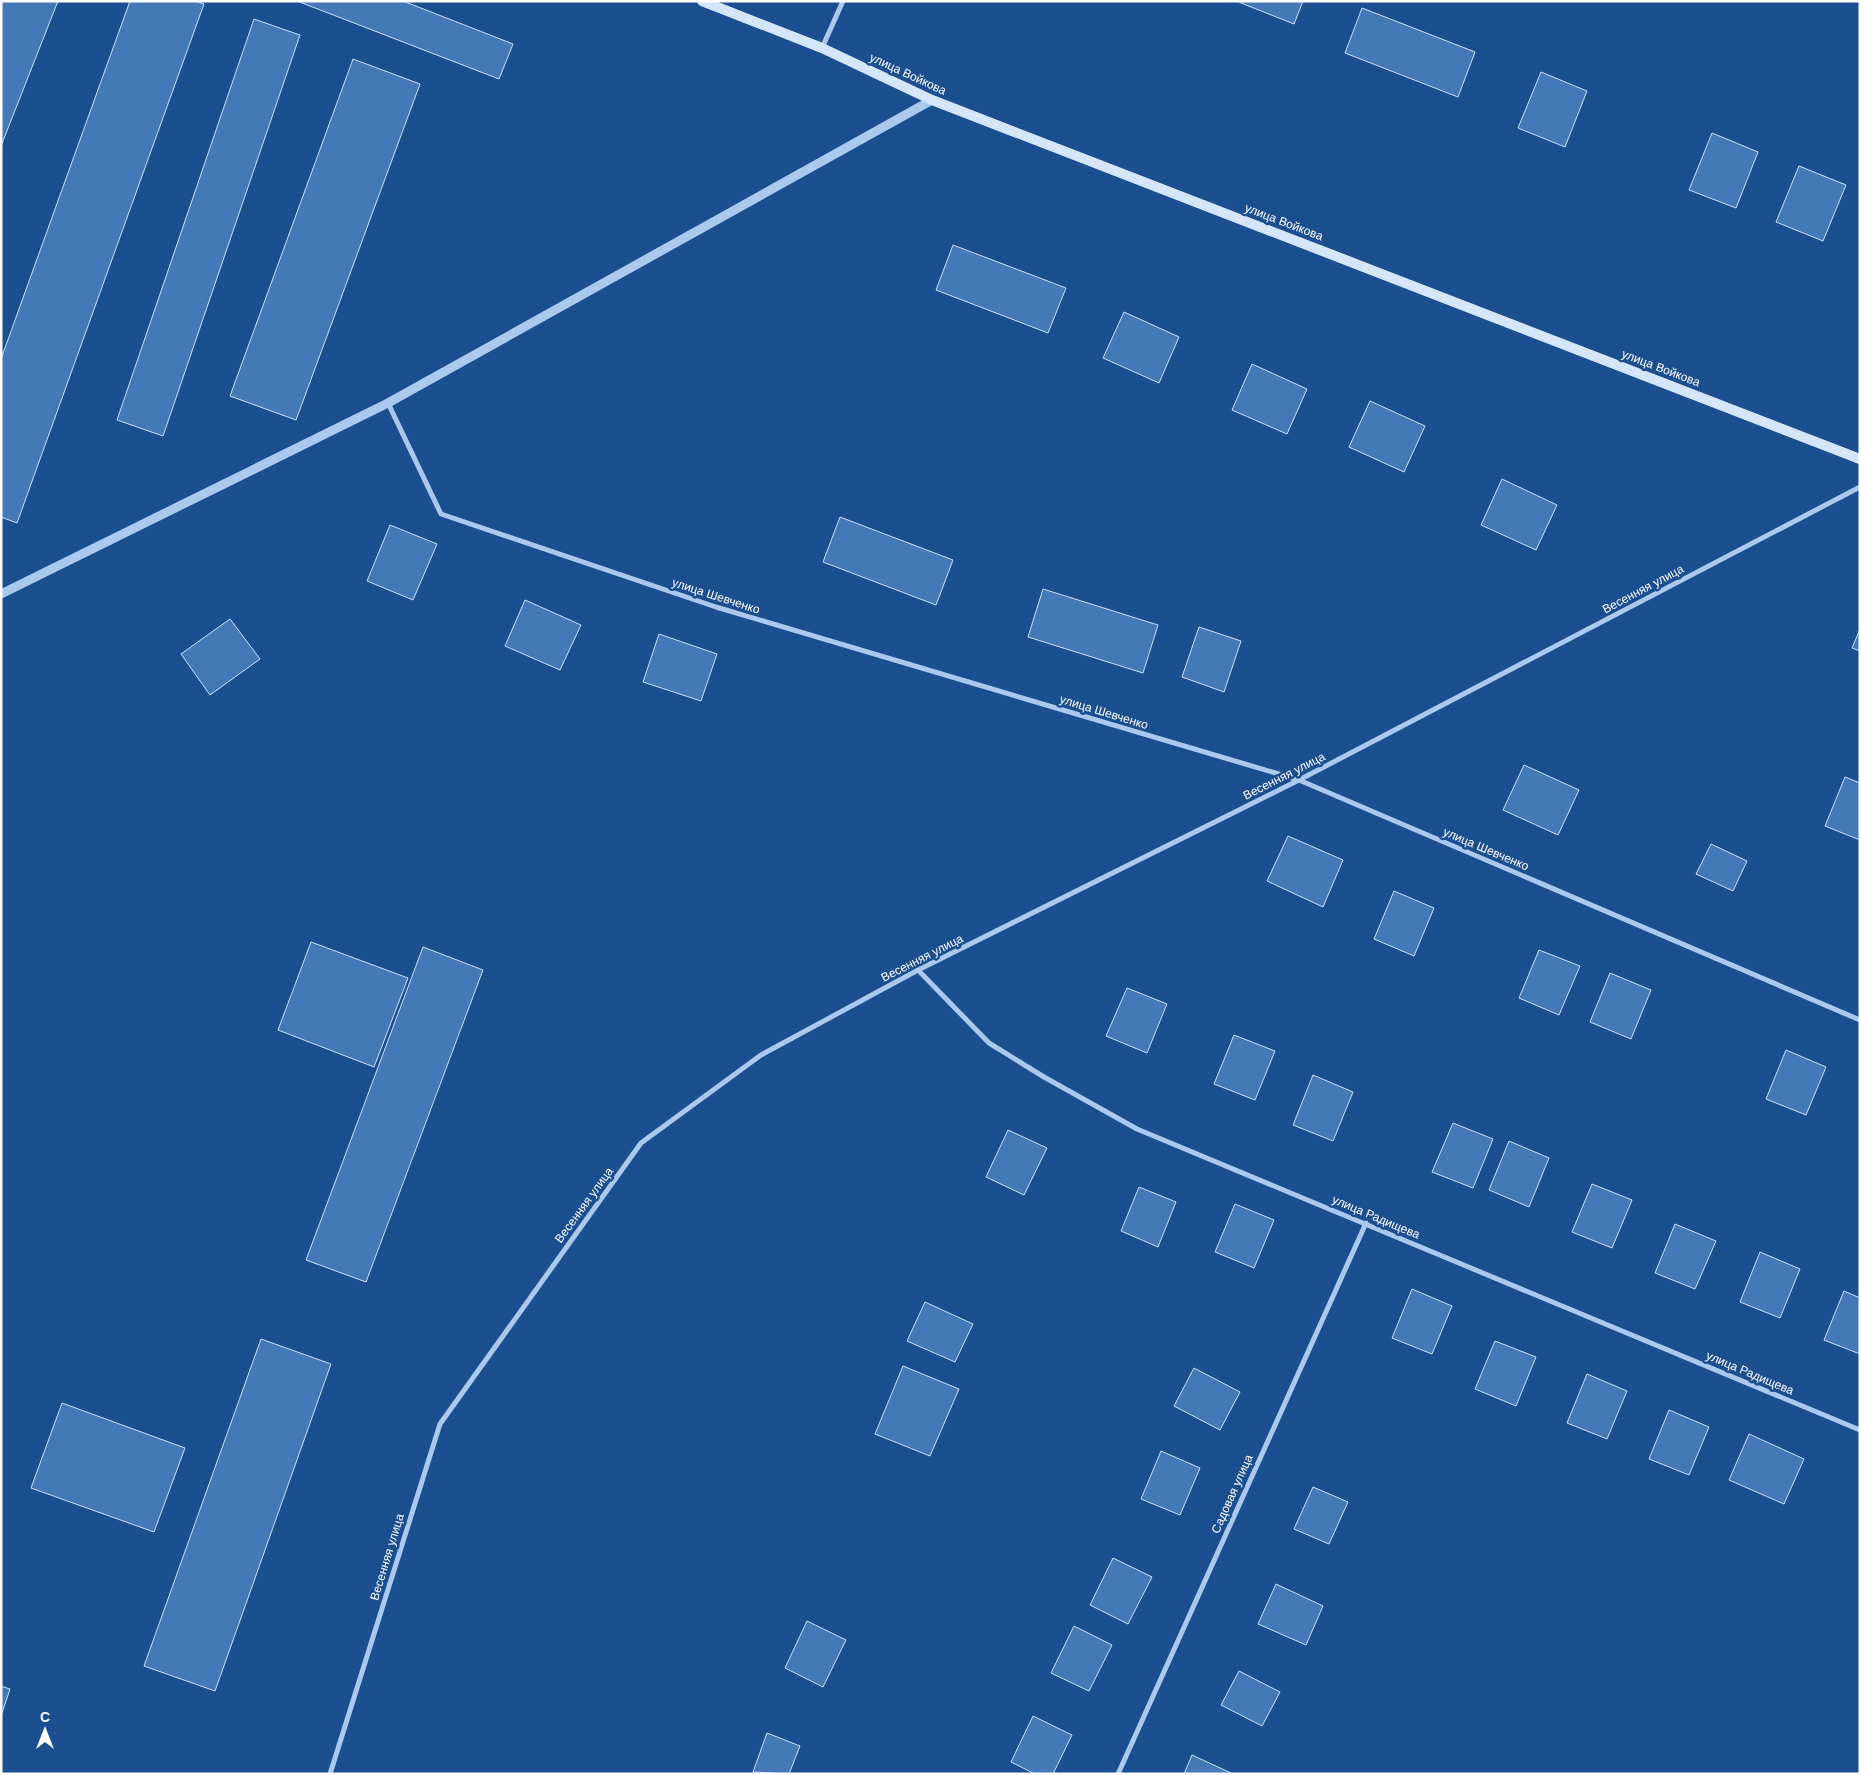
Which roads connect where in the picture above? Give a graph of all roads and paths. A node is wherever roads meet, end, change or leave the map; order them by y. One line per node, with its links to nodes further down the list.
1 (702, 1): 3 (main road, улица Войкова)
2 (843, 1): 3 (street)
3 (822, 48): 4 (main road, улица Войкова)
4 (932, 100): 5 (street); 6 (main road, улица Войкова)
5 (388, 403): 8 (street); 9 (street, улица Шевченко)
6 (1860, 458)
7 (1860, 487): 9 (street, Весенняя улица)
8 (1, 594)
9 (1299, 780): 10 (street, Весенняя улица); 11 (street, улица Шевченко)
10 (918, 970): 12 (street, улица Радищева); 14 (street, Весенняя улица)
11 (1860, 1020)
12 (1366, 1223): 13 (street, улица Радищева); 15 (street, Садовая улица)
13 (1860, 1430)
14 (330, 1774)
15 (1118, 1774)

